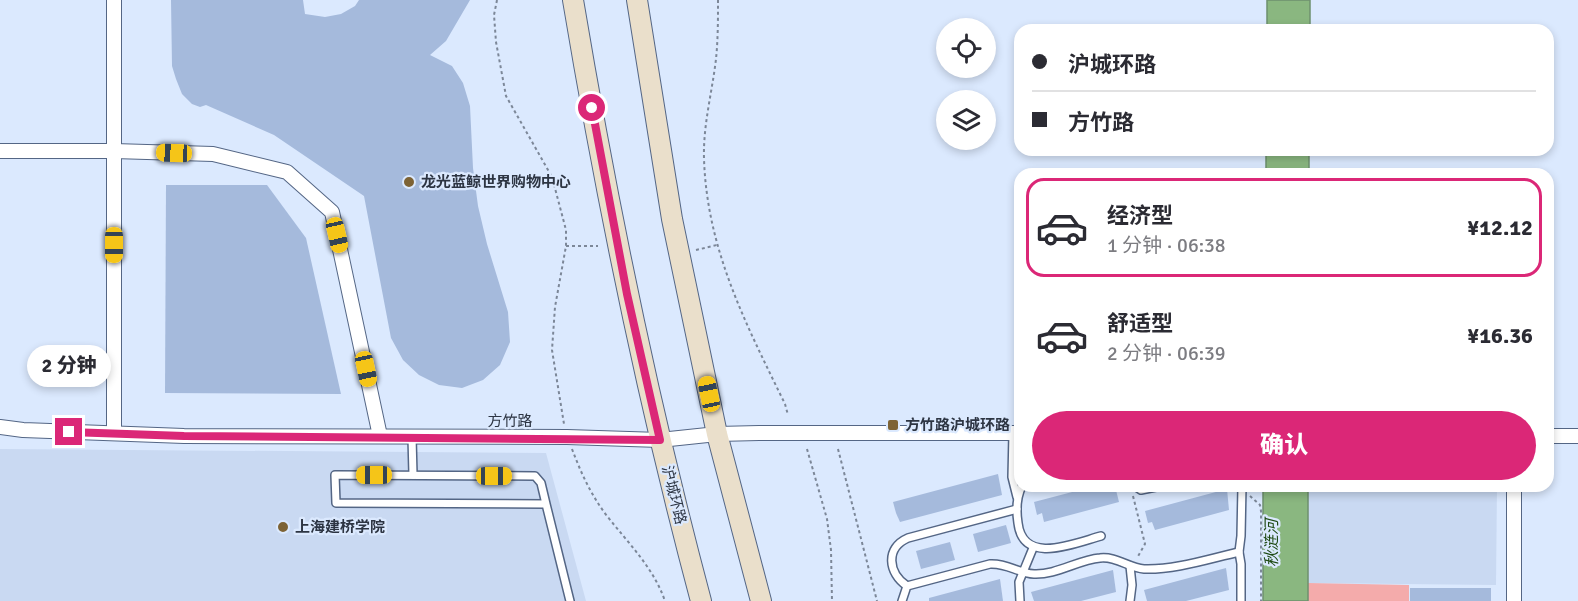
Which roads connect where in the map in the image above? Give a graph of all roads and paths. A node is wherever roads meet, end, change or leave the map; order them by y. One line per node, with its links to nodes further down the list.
1 (114, 0): 7 (street)
2 (497, 0): 9 (path)
3 (573, 0): 22 (main road, 沪城环路)
4 (637, 0): 15 (main road)
5 (718, 0): 8 (path)
6 (0, 151): 7 (street)
7 (114, 151): 14 (street); 17 (street)
8 (717, 245): 11 (path); 12 (path)
9 (566, 246): 10 (path); 21 (path)
10 (598, 246)
11 (696, 250)
12 (788, 416)
13 (0, 428): 14 (street, 方竹路)
14 (114, 433): 17 (street, 方竹路)
15 (717, 434): 16 (street, 方竹路); 22 (street, 方竹路); 46 (main road)
16 (1014, 434)
17 (380, 436): 20 (street, 方竹路)
18 (1554, 436): 19 (street)
19 (1578, 436)
20 (412, 437): 21 (street, 方竹路); 26 (lane)
21 (567, 437): 22 (street, 方竹路); 44 (path)
22 (660, 440): 45 (main road, 沪城环路)
23 (807, 449): 47 (path)
24 (838, 449): 48 (path)
25 (1014, 460): 27 (lane)
26 (413, 475): 35 (lane); 35 (lane)
27 (1014, 486)
28 (1015, 492): 34 (lane)
29 (1020, 492): 34 (lane)
30 (1134, 492): 40 (path)
31 (1242, 492): 39 (lane)
32 (1246, 492): 53 (path)
33 (1514, 492): 54 (street)
34 (1017, 500): 36 (lane)
35 (546, 504): 43 (lane)
36 (1017, 509): 38 (lane); 42 (lane)
37 (1101, 536): 38 (lane)
38 (1033, 548): 41 (lane)
39 (1239, 552): 40 (lane); 52 (lane)
40 (1130, 566): 41 (lane); 51 (lane)
41 (1023, 572): 42 (lane); 50 (lane)
42 (907, 586): 49 (lane)
43 (570, 601)
44 (665, 601)
45 (701, 601)
46 (761, 601)
47 (832, 601)
48 (877, 601)
49 (902, 601)
50 (1020, 601)
51 (1130, 601)
52 (1241, 601)
53 (1261, 601)
54 (1514, 601)

